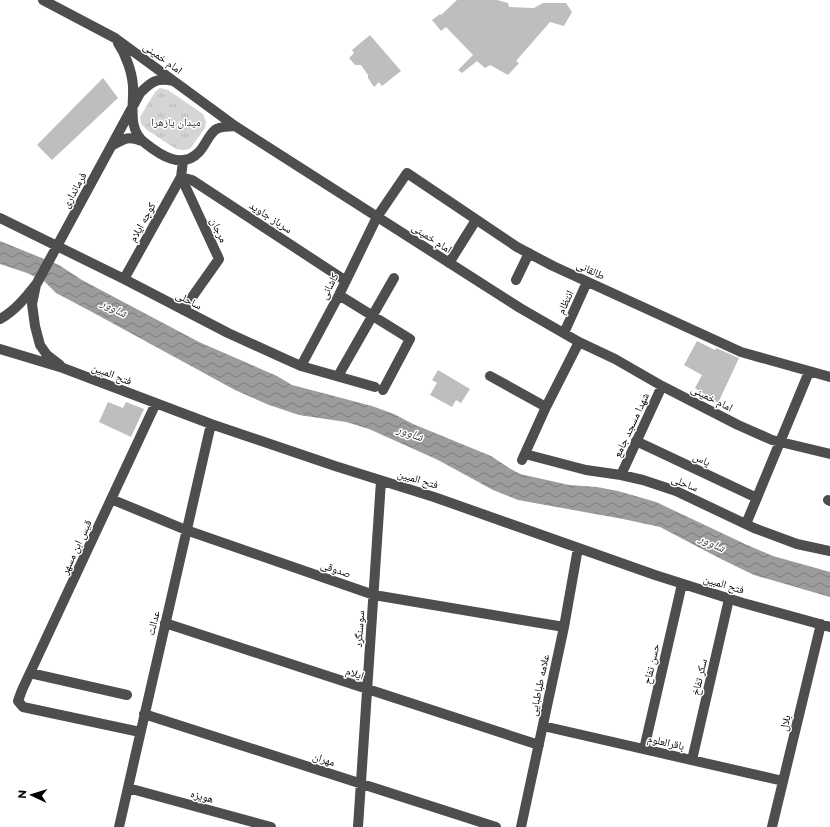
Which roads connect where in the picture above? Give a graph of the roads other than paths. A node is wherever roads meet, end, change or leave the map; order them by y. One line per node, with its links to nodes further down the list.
1 (43, 0): 2 (street, امام خمینی)
2 (115, 38): 3 (street, امام خمینی); 4 (street)
3 (175, 82): 4 (street); 5 (street, امام خمینی)
4 (132, 108): 8 (street); 9 (street, فرمانداری)
5 (212, 108): 6 (street, امام خمینی); 7 (street)
6 (235, 126): 7 (street); 12 (street, امام خمینی)
7 (216, 129): 10 (street)
8 (144, 142): 9 (street); 10 (street)
9 (113, 145): 15 (street, فرمانداری)
10 (183, 161): 11 (street)
11 (181, 177): 19 (street, کوچه ایلام); 21 (street, سرباز جاوید); 25 (street, مرجان)
12 (377, 217): 14 (street, طالقانی); 17 (street, امام خمینی); 21 (street, کاشانی)
13 (0, 218): 15 (street, ساحلی)
14 (476, 220): 16 (street, طالقانی); 17 (street)
15 (55, 249): 19 (street, ساحلی); 23 (street, فرمانداری)
16 (529, 254): 20 (street); 22 (street, طالقانی)
17 (450, 263): 28 (street, امام خمینی)
18 (394, 278): 26 (street)
19 (124, 279): 25 (street, ساحلی)
20 (516, 280)
21 (346, 281): 24 (street, کاشانی)
22 (588, 282): 28 (street, انتظام); 33 (street, طالقانی)
23 (37, 283): 27 (street); 32 (street)
24 (339, 295): 26 (street); 31 (street, کاشانی)
25 (183, 310): 31 (street, ساحلی)
26 (373, 316): 34 (street); 34 (street, ساحلی)
27 (0, 319)
28 (564, 333): 29 (street, امام خمینی)
29 (579, 342): 37 (street, امام خمینی); 39 (street)
30 (0, 349): 32 (street, فتح المبین)
31 (301, 366): 34 (street, ساحلی)
32 (63, 368): 38 (street, فتح المبین)
33 (810, 372): 36 (street, طالقانی); 42 (street)
34 (338, 376)
35 (490, 376): 39 (street)
36 (830, 377)
37 (662, 386): 41 (street, شهدا مسجد جامع); 42 (street, امام خمینی)
38 (156, 403): 40 (street, فتح المبین); 47 (street, قیس ابن مسهر)
39 (546, 407): 44 (street, ساحلی)
40 (211, 424): 45 (street, فتح المبین); 49 (street, عدالت)
41 (636, 441): 44 (street, شهدا مسجد جامع); 46 (street, یاس)
42 (781, 442): 43 (street, امام خمینی); 46 (street)
43 (830, 454)
44 (621, 474): 48 (street, ساحلی)
45 (381, 481): 50 (street, فتح المبین); 53 (street, سوسنگرد)
46 (757, 498): 48 (street)
47 (111, 499): 49 (street, صدوقی); 58 (street, قیس ابن مسهر)
48 (746, 524): 51 (street, ساحلی)
49 (186, 530): 53 (street, صدوقی); 55 (street, عدالت)
50 (578, 548): 52 (street, فتح المبین); 57 (street, علامه طباطبایی)
51 (830, 551)
52 (682, 584): 54 (street, فتح المبین); 65 (street, حسن تفاح)
53 (374, 595): 57 (street, صدوقی); 59 (street, سوسنگرد)
54 (729, 598): 56 (street, فتح المبین); 66 (street, سکر تفاخ)
55 (165, 623): 59 (street, ایلام); 61 (street, عدالت)
56 (826, 625): 67 (street, بلال)
57 (564, 627): 62 (street, علامه طباطبایی)
58 (30, 673): 60 (street); 63 (street, قیس ابن مسهر)
59 (367, 689): 64 (street, ایلام); 68 (street, سوسنگرد)
60 (127, 695)
61 (144, 714): 63 (street, عدالت); 68 (street, مهران)
62 (543, 726): 64 (street, علامه طباطبایی); 65 (street, باقرالعلوم)
63 (140, 732): 69 (street, عدالت)
64 (539, 745): 74 (street, علامه طباطبایی)
65 (644, 749): 66 (street, باقرالعلوم)
66 (692, 760): 67 (street, باقرالعلوم)
67 (783, 781): 75 (street, بلال)
68 (361, 784): 72 (street, سوسنگرد); 73 (street, مهران)
69 (128, 788): 70 (street, عدالت); 71 (street, هویزه)
70 (119, 827)
71 (271, 827)
72 (358, 827)
73 (496, 827)
74 (521, 827)
75 (772, 827)

